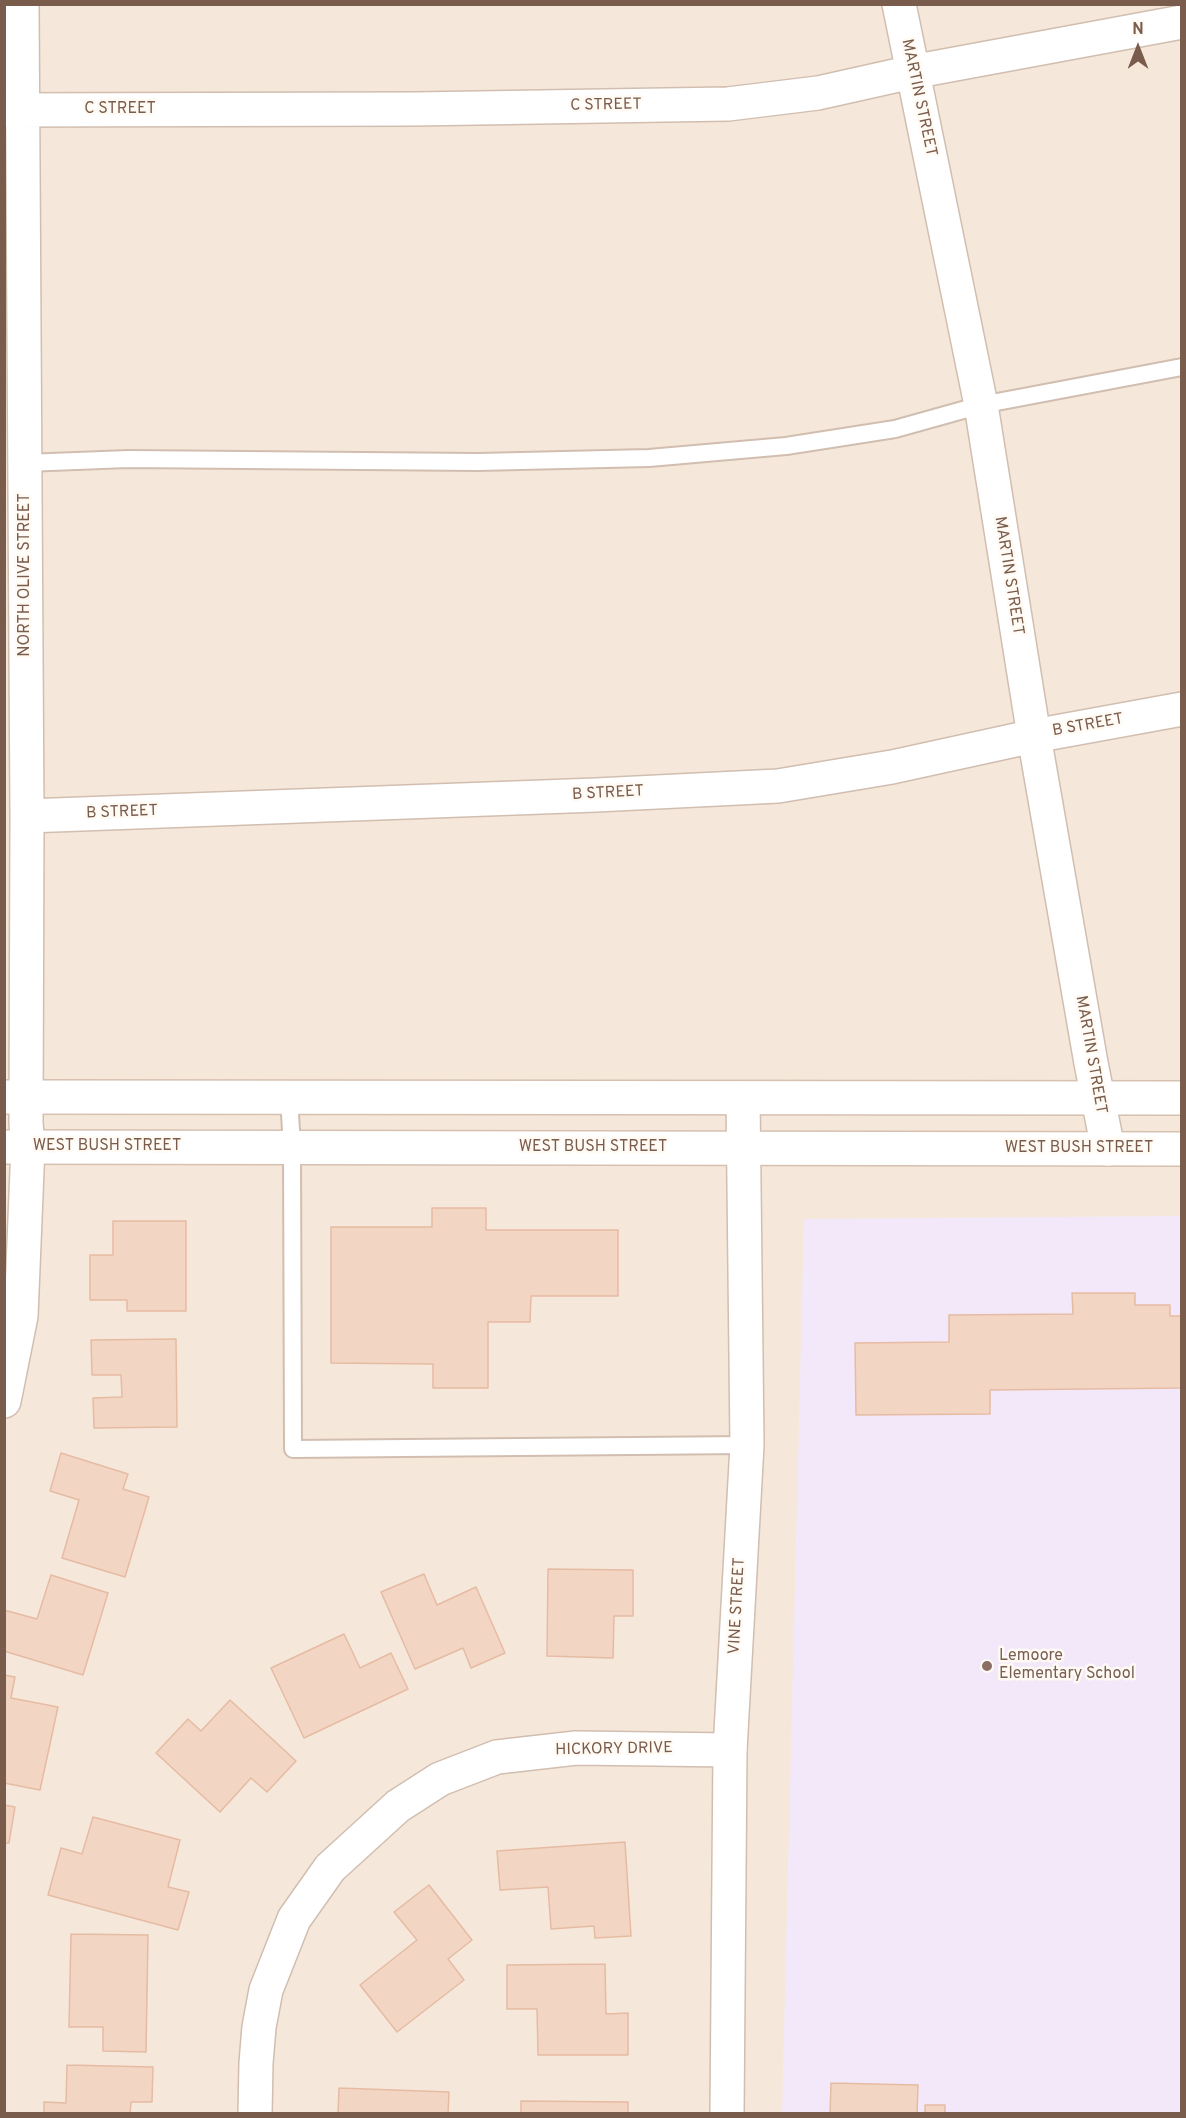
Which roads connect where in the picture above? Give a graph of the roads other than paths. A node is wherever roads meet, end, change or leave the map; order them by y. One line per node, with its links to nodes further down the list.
1 (22, 4): 5 (street, NORTH OLIVE STREET)
2 (899, 4): 4 (street, MARTIN STREET)
3 (1182, 22): 4 (street, C STREET)
4 (912, 72): 5 (street, C STREET); 7 (street, MARTIN STREET)
5 (14, 110): 8 (street, NORTH OLIVE STREET)
6 (1182, 367): 7 (lane)
7 (981, 405): 8 (lane); 10 (street, MARTIN STREET)
8 (26, 463): 11 (street, NORTH OLIVE STREET)
9 (1182, 709): 10 (street, B STREET)
10 (1034, 736): 11 (street, B STREET); 15 (street, MARTIN STREET)
11 (27, 816): 12 (street, NORTH OLIVE STREET)
12 (16, 1097): 13 (street); 17 (street, NORTH OLIVE STREET)
13 (289, 1097): 14 (street); 18 (lane)
14 (743, 1098): 15 (street); 19 (street, VINE STREET)
15 (1097, 1098): 16 (street); 20 (street, MARTIN STREET)
16 (1182, 1098)
17 (16, 1146): 18 (street, WEST BUSH STREET); 22 (street, NORTH OLIVE STREET)
18 (292, 1147): 19 (street, WEST BUSH STREET); 23 (lane)
19 (743, 1148): 20 (street, WEST BUSH STREET); 23 (street, VINE STREET)
20 (1108, 1149): 21 (street, WEST BUSH STREET)
21 (1182, 1149)
22 (4, 1401)
23 (747, 1445): 24 (street, VINE STREET)
24 (730, 1749): 25 (street, HICKORY DRIVE); 26 (street, VINE STREET)
25 (255, 2114)
26 (727, 2114)

